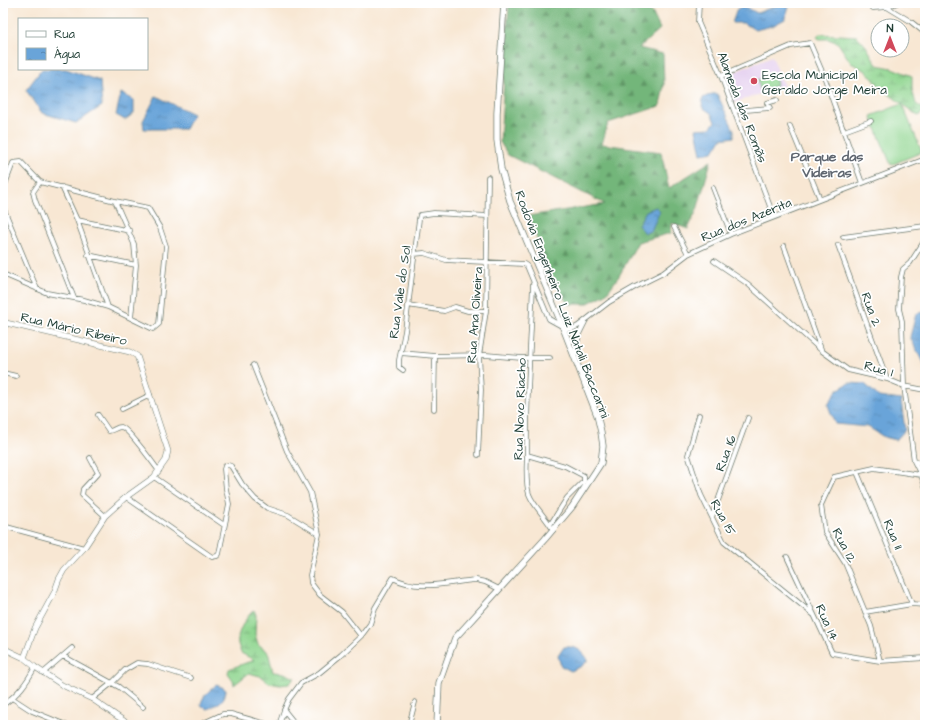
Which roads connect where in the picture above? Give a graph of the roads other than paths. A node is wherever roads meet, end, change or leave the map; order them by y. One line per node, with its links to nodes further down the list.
1 (504, 3): 50 (main road, Rodovia Engenheiro Luiz Natali Baccarini)
2 (699, 3): 7 (street, Alameda das Romãs)
3 (868, 3): 5 (street)
4 (897, 3): 5 (street)
5 (887, 8): 6 (street)
6 (925, 33)
7 (721, 76): 9 (street, Alameda das Romãs); 12 (street)
8 (777, 100): 9 (street)
9 (735, 111): 24 (street, Alameda das Romãs)
10 (871, 121): 12 (street)
11 (790, 126): 20 (street)
12 (844, 131): 16 (street)
13 (925, 159): 16 (street, Rua dos Azerita)
14 (488, 177): 23 (street, Rua Ana Oliveira)
15 (40, 182): 17 (street); 19 (street); 43 (street)
16 (862, 183): 20 (street, Rua dos Azerita)
17 (62, 187): 21 (street); 25 (street)
18 (713, 188): 29 (street)
19 (3, 190)
20 (820, 199): 24 (street, Rua dos Azerita)
21 (115, 201): 28 (street); 47 (street)
22 (3, 207): 42 (street)
23 (488, 216): 34 (street, Rua Vale do Sol); 37 (street, Rua Ana Oliveira)
24 (774, 217): 29 (street, Rua dos Azerita)
25 (77, 220): 28 (street); 36 (street)
26 (925, 226): 30 (street)
27 (674, 227): 35 (street)
28 (130, 231): 39 (street)
29 (731, 234): 35 (street, Rua dos Azerita)
30 (843, 237)
31 (925, 240): 64 (street)
32 (838, 245): 63 (street, Rua 2)
33 (784, 246): 52 (street)
34 (414, 254): 37 (street); 44 (street, Rua Vale do Sol)
35 (688, 254): 48 (street, Rua dos Azerita)
36 (88, 255): 39 (street); 45 (street)
37 (488, 261): 41 (street); 46 (street, Rua Ana Oliveira)
38 (714, 261): 52 (street, Rua 1)
39 (136, 265): 47 (street)
40 (3, 274): 42 (street)
41 (533, 282): 50 (street); 56 (street, Rua Novo Riacho)
42 (37, 288): 43 (street)
43 (74, 298): 45 (street)
44 (408, 305): 46 (street); 53 (street, Rua Vale do Sol)
45 (108, 307): 47 (street)
46 (486, 311): 55 (street, Rua Ana Oliveira)
47 (131, 318)
48 (586, 320): 50 (street, Rua dos Azerita); 58 (street)
49 (5, 322): 51 (street); 66 (street, Rua Mário Ribeiro)
50 (562, 325): 58 (main road, Rodovia Engenheiro Luiz Natali Baccarini)
51 (3, 332)
52 (822, 351): 63 (street, Rua 1)
53 (401, 353): 54 (street); 60 (street, Rua Vale do Sol)
54 (435, 356): 55 (street); 68 (street)
55 (479, 356): 56 (street); 72 (street, Rua Ana Oliveira)
56 (530, 358): 57 (street); 73 (street, Rua Novo Riacho)
57 (550, 358)
58 (576, 361): 87 (main road, Rodovia Engenheiro Luiz Natali Baccarini)
59 (253, 365): 88 (street)
60 (403, 370)
61 (3, 373): 62 (street)
62 (16, 376)
63 (887, 379): 64 (street, Rua 1)
64 (904, 386): 65 (street); 75 (street, Rua 1)
65 (925, 390)
66 (150, 395): 67 (street); 77 (street)
67 (122, 409)
68 (434, 409)
69 (98, 415): 77 (street)
70 (699, 415): 84 (street, Rua 15)
71 (748, 418): 84 (street, Rua 16)
72 (478, 455)
73 (527, 455): 87 (street, Rua Novo Riacho); 87 (street)
74 (90, 458): 83 (street)
75 (914, 460): 76 (street); 79 (street, Rua 1)
76 (925, 465)
77 (159, 471): 80 (street)
78 (857, 472): 79 (street, Rua 12); 92 (street, Rua 11); 94 (street, Rua 12)
79 (921, 475): 81 (street, Rua 1)
80 (154, 477): 82 (street); 85 (street)
81 (925, 486)
82 (126, 497): 83 (street); 85 (street)
83 (105, 516): 89 (street)
84 (712, 517): 95 (street, Rua 15)
85 (224, 525): 88 (street)
86 (3, 526): 89 (street)
87 (552, 527): 91 (main road, Rodovia Engenheiro Luiz Natali Baccarini)
88 (319, 534): 96 (street)
89 (84, 548): 100 (street)
90 (787, 557): 95 (street, Rua 14)
91 (499, 589): 96 (street); 120 (main road, Rodovia Engenheiro Luiz Natali Baccarini)
92 (912, 604): 93 (street); 94 (street)
93 (925, 605)
94 (865, 612): 102 (street, Rua 12)
95 (814, 615): 102 (street, Rua 14)
96 (361, 636): 112 (street)
97 (3, 648): 100 (street)
98 (72, 648): 99 (street)
99 (63, 656): 104 (street); 106 (street)
100 (24, 658): 103 (street)
101 (925, 658): 102 (street, Rua 14)
102 (880, 661)
103 (35, 667): 104 (street); 107 (street)
104 (43, 673): 108 (street)
105 (191, 678): 106 (street)
106 (112, 683): 108 (street); 111 (street)
107 (12, 698): 110 (street); 113 (street)
108 (92, 699): 114 (street)
109 (415, 702): 119 (street)
110 (3, 705)
111 (143, 707)
112 (284, 710): 117 (street); 118 (street)
113 (66, 725)
114 (130, 725)
115 (199, 725): 116 (street)
116 (270, 725)
117 (279, 725)
118 (296, 725)
119 (409, 725)
120 (437, 725)

